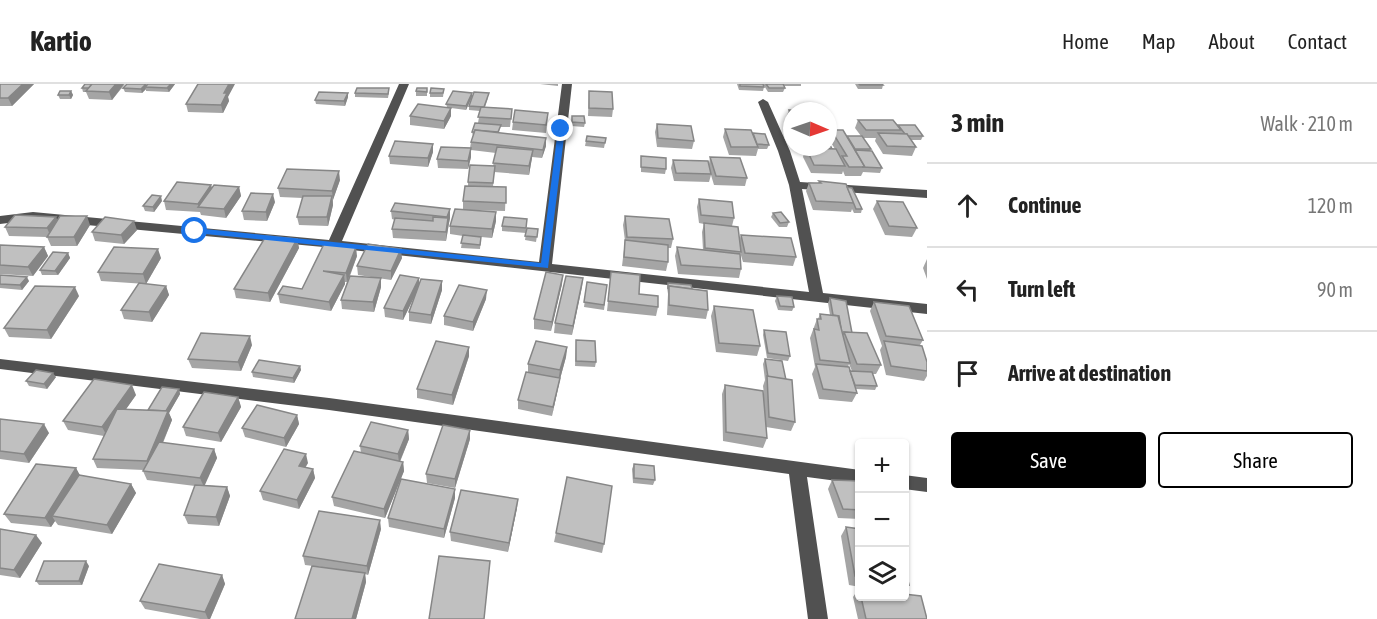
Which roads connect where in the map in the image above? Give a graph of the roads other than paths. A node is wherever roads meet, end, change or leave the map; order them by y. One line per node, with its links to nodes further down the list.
1 (405, 84): 7 (street)
2 (567, 84): 8 (street)
3 (763, 102): 4 (street)
4 (795, 185): 5 (street); 9 (street)
5 (927, 194)
6 (0, 220): 7 (street)
7 (334, 244): 8 (street)
8 (544, 266): 9 (street)
9 (817, 298): 10 (street)
10 (927, 309)
11 (0, 364): 12 (street)
12 (797, 470): 13 (street); 16 (street)
13 (855, 476)
14 (909, 483): 15 (street)
15 (927, 485)
16 (818, 619)

